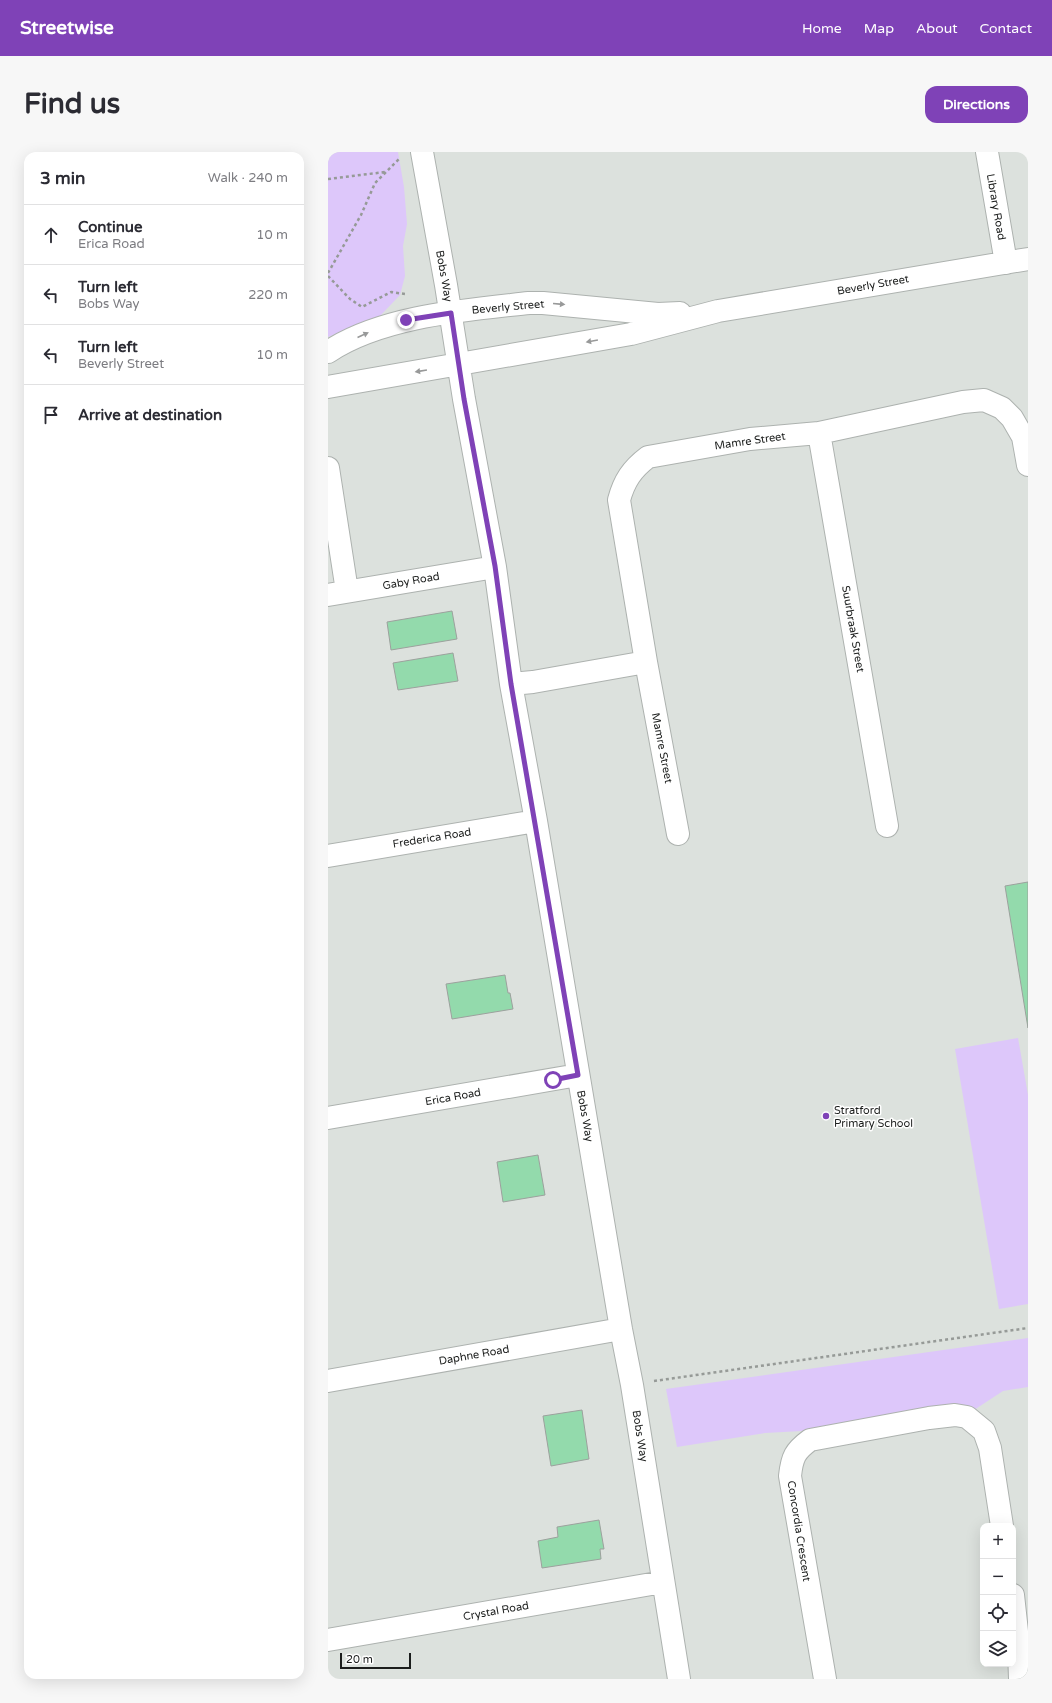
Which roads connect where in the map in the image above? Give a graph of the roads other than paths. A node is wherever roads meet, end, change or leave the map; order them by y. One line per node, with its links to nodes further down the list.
1 (987, 152): 4 (street, Library Road)
2 (413, 153): 6 (street, Bobs Way)
3 (1028, 259): 4 (street, Beverly Street)
4 (1006, 263): 5 (street, Beverly Street)
5 (718, 311): 6 (street, Beverly Street, one-way to 5); 8 (street, Beverly Street, one-way to 8)
6 (451, 313): 7 (street, Beverly Street, one-way to 6); 8 (street, Bobs Way)
7 (328, 352)
8 (459, 365): 9 (street, Beverly Street, one-way to 9); 13 (street, Bobs Way)
9 (328, 386)
10 (819, 433): 11 (street, Mamre Street); 15 (street, Mamre Street); 18 (street, Suurbraak Street)
11 (1028, 465)
12 (328, 468): 14 (street)
13 (495, 566): 14 (street, Gaby Road); 16 (street, Bobs Way)
14 (338, 593)
15 (646, 662): 16 (street); 19 (street, Mamre Street)
16 (511, 684): 17 (street, Bobs Way)
17 (536, 822): 20 (street, Frederica Road); 21 (street, Bobs Way)
18 (887, 826)
19 (678, 834)
20 (328, 856)
21 (578, 1075): 22 (street, Erica Road); 23 (street, Bobs Way)
22 (328, 1118)
23 (621, 1329): 24 (street, Daphne Road); 26 (street, Bobs Way)
24 (328, 1381)
25 (1002, 1523): 30 (street, Concordia Crescent)
26 (663, 1582): 28 (street, Crystal Road); 29 (street, Bobs Way)
27 (1016, 1622): 31 (street)
28 (328, 1640)
29 (679, 1679)
30 (825, 1679)
31 (1020, 1679)

